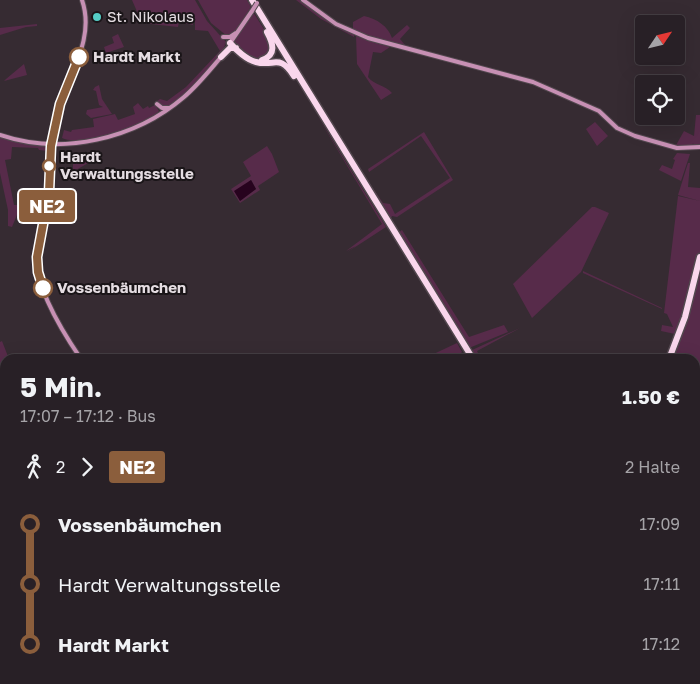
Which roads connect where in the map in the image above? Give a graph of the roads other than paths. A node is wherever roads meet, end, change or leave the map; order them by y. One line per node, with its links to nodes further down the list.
1 (82, 0): 12 (main road)
2 (303, 0): 17 (main road)
3 (254, 1): 4 (highway); 5 (main road, bridge); 23 (highway)
4 (260, 20): 7 (highway); 9 (highway)
5 (239, 29): 6 (main road); 7 (main road)
6 (223, 36)
7 (233, 46): 8 (highway); 9 (highway)
8 (221, 57): 11 (main road)
9 (302, 87): 22 (highway)
10 (156, 104): 11 (main road)
11 (169, 108): 16 (main road)
12 (54, 133): 15 (main road); 16 (main road)
13 (0, 135): 14 (main road)
14 (43, 143): 15 (main road); 18 (main road)
15 (51, 143): 16 (main road); 18 (main road)
16 (65, 143)
17 (700, 146)
18 (50, 150): 21 (main road)
19 (700, 257): 24 (highway)
20 (700, 270): 25 (highway)
21 (78, 354)
22 (467, 354)
23 (470, 354)
24 (673, 354)
25 (673, 354)

